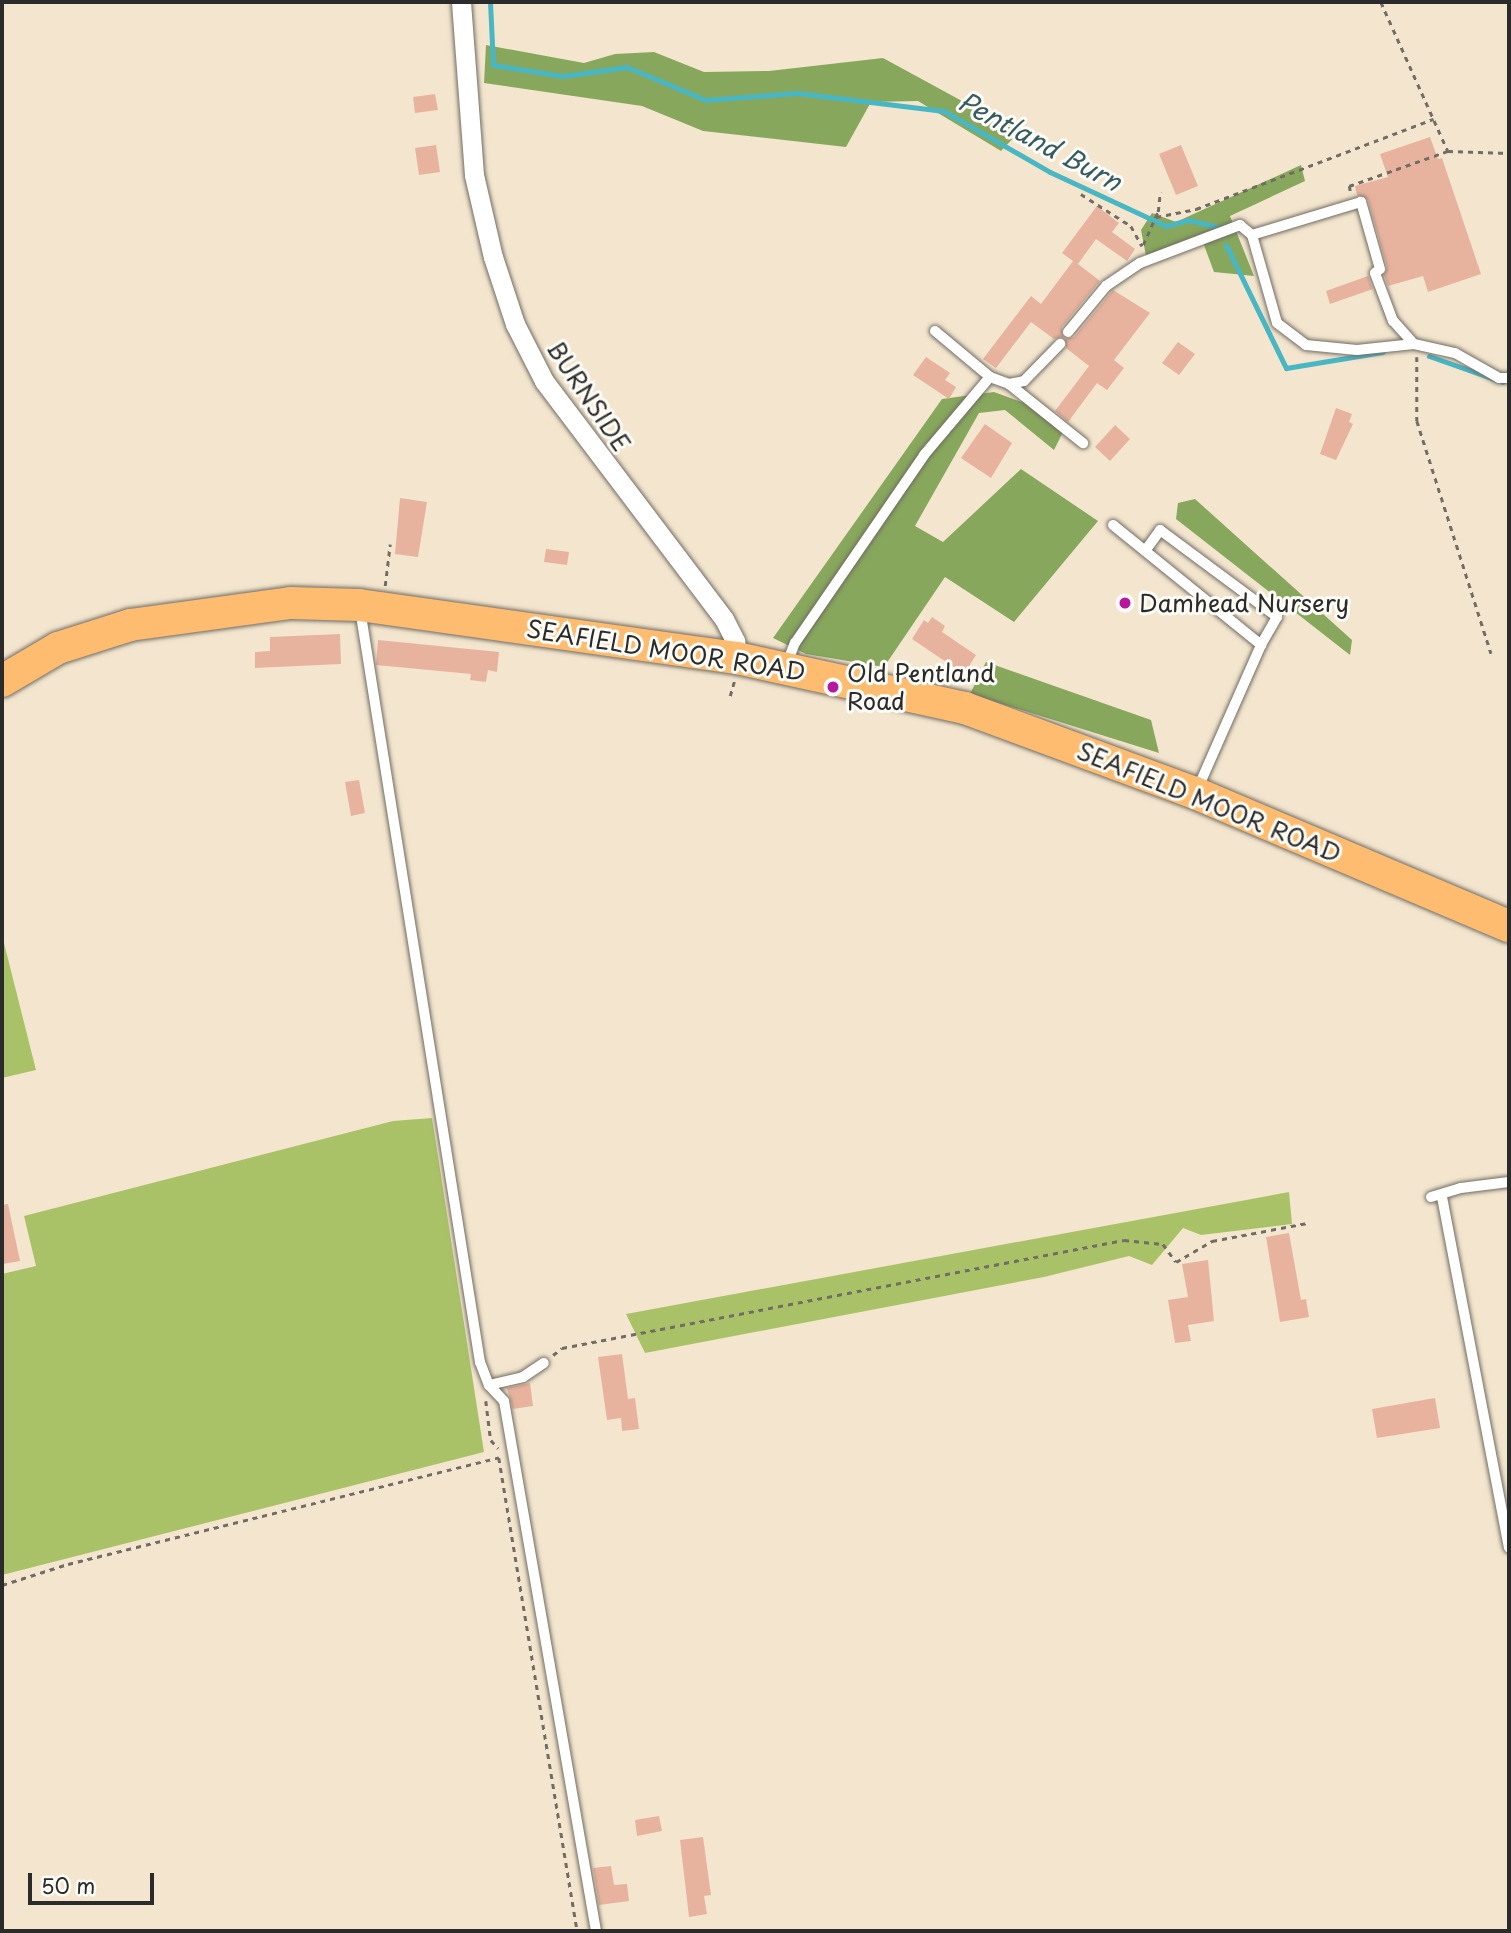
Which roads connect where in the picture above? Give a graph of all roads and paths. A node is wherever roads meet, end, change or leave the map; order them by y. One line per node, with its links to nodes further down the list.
1 (461, 2): 27 (street, BURNSIDE)
2 (1381, 2): 3 (path)
3 (1433, 119): 4 (path); 9 (path)
4 (1448, 151): 5 (path); 8 (path)
5 (1509, 153)
6 (1160, 192): 9 (path)
7 (1081, 194): 11 (path)
8 (1354, 204): 10 (lane); 16 (lane)
9 (1156, 217): 11 (path)
10 (1252, 235): 12 (lane); 16 (lane)
11 (1142, 246): 12 (path)
12 (1140, 263): 14 (lane)
13 (935, 331): 17 (lane)
14 (1068, 332)
15 (1060, 344): 19 (lane)
16 (1414, 344): 18 (lane); 26 (path)
17 (990, 377): 19 (lane); 28 (lane)
18 (1509, 378)
19 (1009, 384): 20 (lane)
20 (1083, 443)
21 (1113, 524): 23 (lane)
22 (390, 544): 24 (path)
23 (1145, 551): 25 (lane); 25 (lane)
24 (371, 607): 27 (main road, SEAFIELD MOOR ROAD); 29 (main road, SEAFIELD MOOR ROAD); 35 (lane)
25 (1262, 645): 30 (lane)
26 (1491, 653)
27 (737, 658): 28 (main road, SEAFIELD MOOR ROAD)
28 (785, 667): 30 (main road, SEAFIELD MOOR ROAD)
29 (2, 681)
30 (1195, 793): 31 (main road, SEAFIELD MOOR ROAD)
31 (1509, 926)
32 (1509, 1182): 37 (lane)
33 (1307, 1223): 34 (path)
34 (544, 1363): 35 (lane)
35 (489, 1385): 36 (path); 40 (lane)
36 (499, 1457): 38 (path); 39 (path)
37 (1509, 1548)
38 (2, 1585)
39 (577, 1931)
40 (596, 1931)

